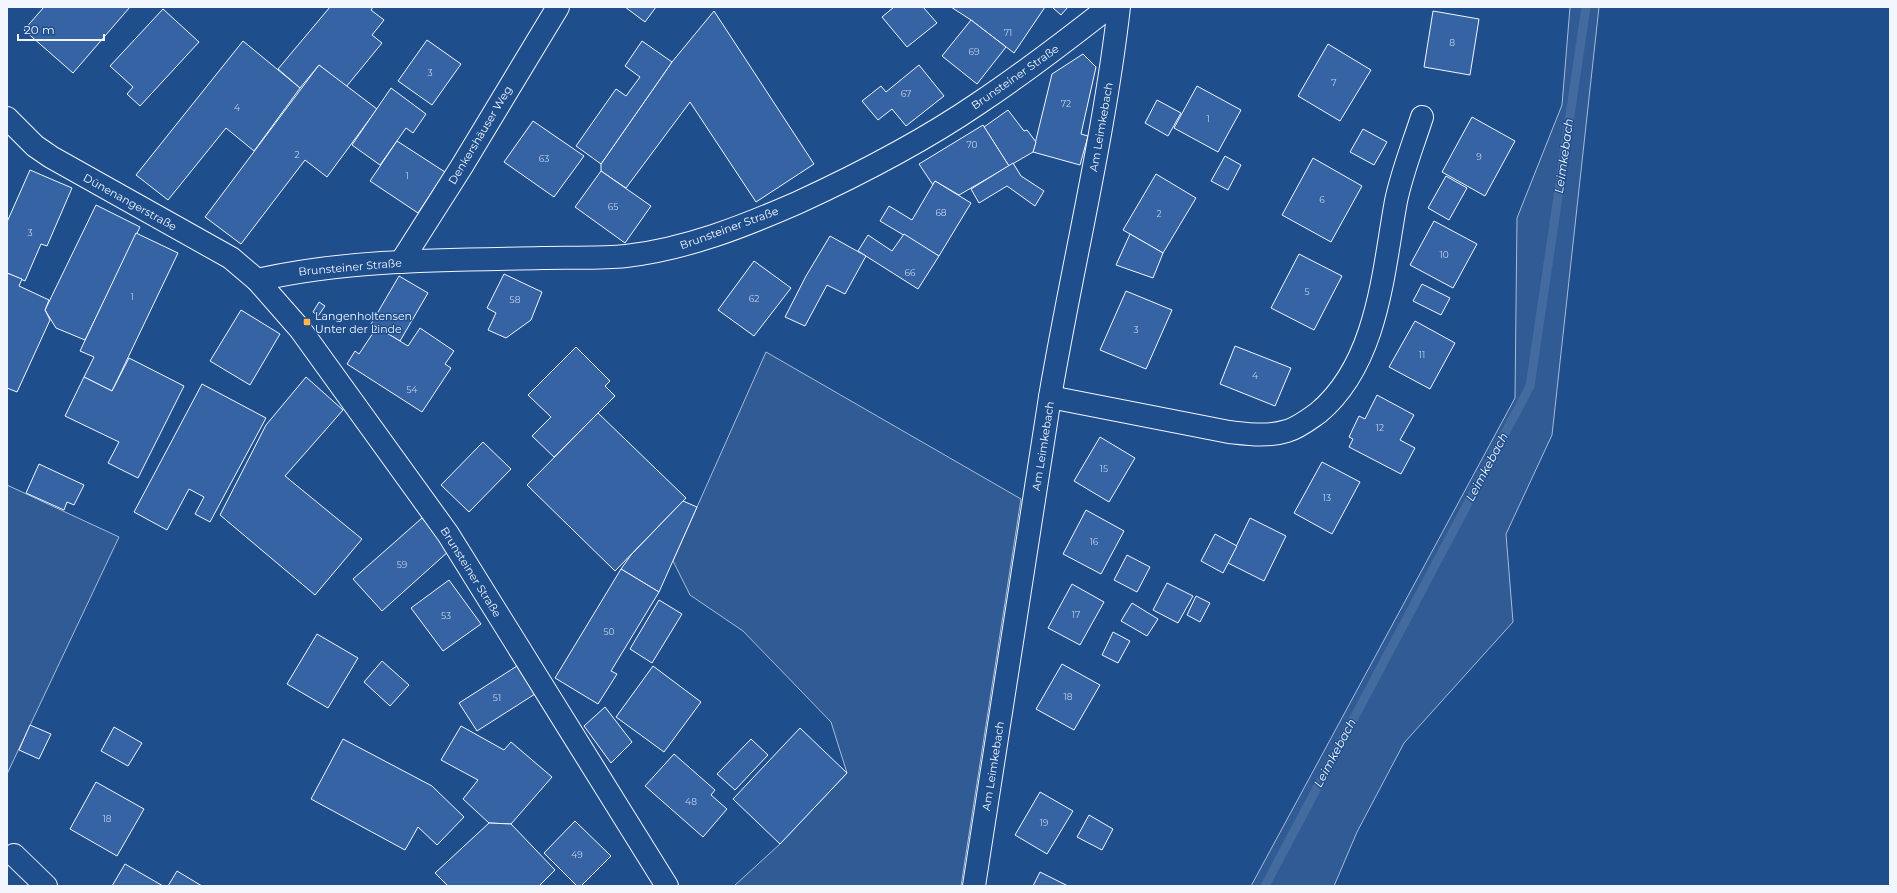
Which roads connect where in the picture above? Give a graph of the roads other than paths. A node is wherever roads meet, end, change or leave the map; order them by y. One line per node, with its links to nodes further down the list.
1 (558, 7): 6 (street, Denkershäuser Weg)
2 (1109, 7): 6 (street, Brunsteiner Straße)
3 (1119, 7): 8 (street, Am Leimkebach)
4 (1422, 117): 8 (street)
5 (7, 118): 7 (street, Dünenangerstraße)
6 (401, 262): 7 (street, Brunsteiner Straße)
7 (257, 280): 10 (street, Brunsteiner Straße)
8 (1050, 397): 12 (street, Am Leimkebach)
9 (14, 855): 11 (street)
10 (657, 882)
11 (46, 886)
12 (974, 886)

